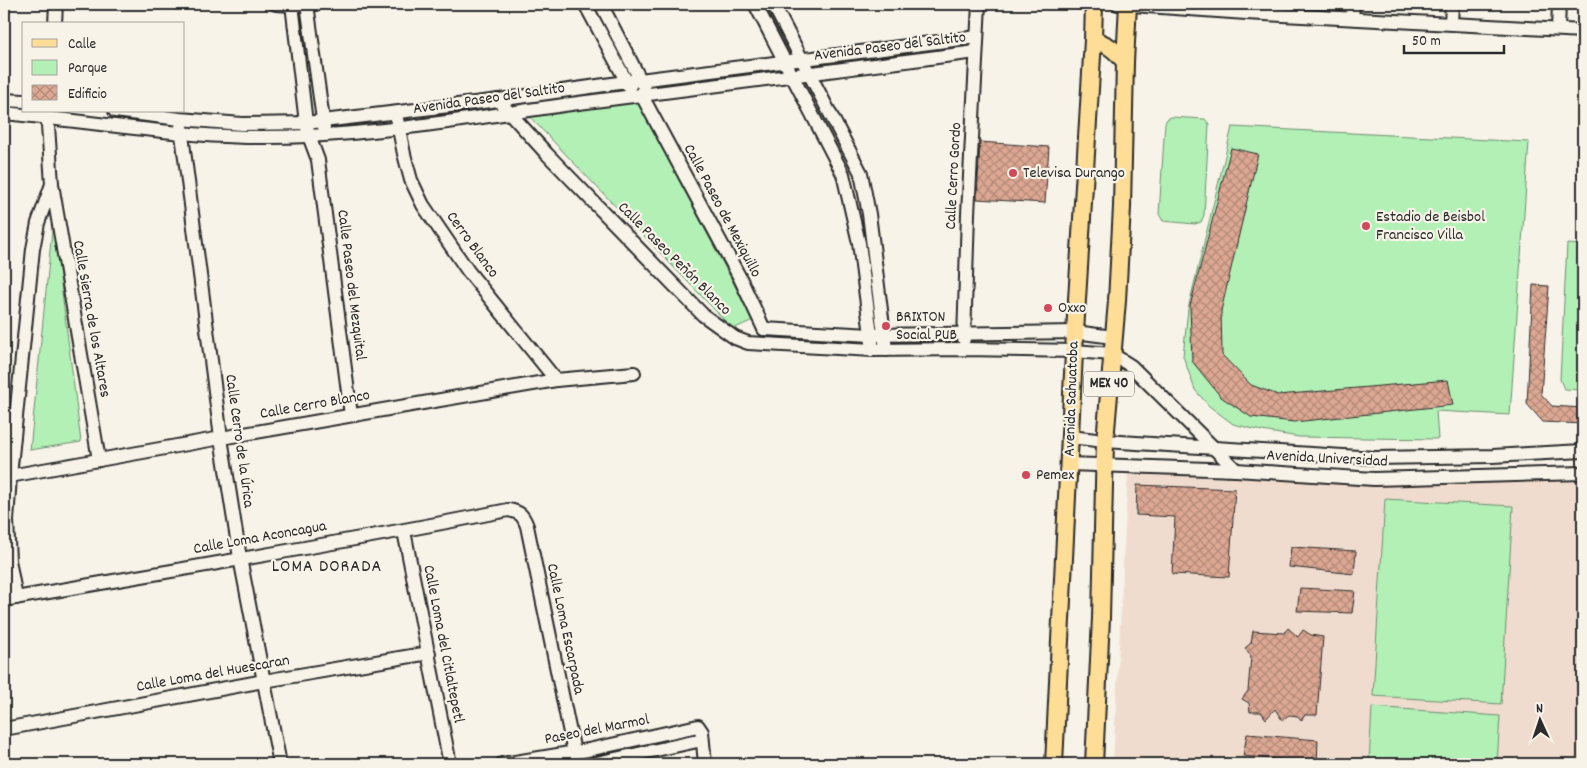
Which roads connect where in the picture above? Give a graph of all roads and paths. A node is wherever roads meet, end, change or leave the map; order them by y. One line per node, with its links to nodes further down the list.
1 (56, 4): 16 (street)
2 (276, 4): 14 (street)
3 (310, 4): 14 (street); 40 (street, Calle Paseo del Mezquital)
4 (585, 4): 29 (street, Calle Paseo de Mexiquillo)
5 (601, 4): 28 (street, Calle Paseo de Mexiquillo)
6 (755, 4): 24 (street)
7 (773, 4): 23 (street)
8 (980, 4): 20 (street, Calle Cerro Gordo)
9 (1094, 4): 21 (main road, Avenida Sahuatoba / MEX 40)
10 (1125, 4): 15 (street); 25 (main road, MEX 40)
11 (1353, 4): 15 (street)
12 (1452, 4): 17 (street)
13 (1559, 4): 18 (street)
14 (292, 5): 41 (street, Calle Paseo del Mezquital)
15 (1352, 18): 17 (street)
16 (55, 22)
17 (1451, 23): 18 (street)
18 (1558, 29): 19 (street)
19 (1583, 31)
20 (978, 37): 22 (street, Calle Cerro Gordo); 23 (street, Avenida Paseo del Saltito)
21 (1093, 40): 25 (main road); 49 (main road, Avenida Sahuatoba / MEX 40)
22 (976, 52): 26 (street, Avenida Paseo del Saltito); 50 (street, Calle Cerro Gordo)
23 (802, 59): 24 (street, Avenida Paseo del Saltito); 26 (street)
24 (785, 61): 27 (street); 28 (street, Avenida Paseo del Saltito)
25 (1125, 62): 52 (main road, MEX 40)
26 (810, 74): 27 (street, Avenida Paseo del Saltito); 51 (street)
27 (792, 77): 30 (street, Avenida Paseo del Saltito); 51 (street)
28 (640, 80): 29 (street, Avenida Paseo del Saltito); 30 (street, Calle Paseo de Mexiquillo)
29 (627, 82): 30 (street, Calle Paseo de Mexiquillo); 32 (street, Avenida Paseo del Saltito)
30 (641, 94): 35 (street, Avenida Paseo del Saltito); 48 (street, Calle Paseo de Mexiquillo)
31 (4, 100): 33 (street)
32 (498, 100): 35 (street, Calle Paseo Peñón Blanco); 37 (street, Avenida Paseo del Saltito)
33 (22, 101)
34 (123, 112): 39 (street, Avenida Paseo del Saltito)
35 (508, 112): 42 (street, Avenida Paseo del Saltito); 53 (street, Calle Paseo Peñón Blanco)
36 (4, 113): 38 (street, Avenida Paseo del Saltito)
37 (396, 113): 40 (street, Avenida Paseo del Saltito); 42 (street, Cerro Blanco)
38 (47, 114): 43 (street, Avenida Paseo del Saltito); 47 (street, Calle Sierra de los Altares)
39 (180, 119): 41 (street, Avenida Paseo del Saltito); 43 (street, Calle Cerro de la Úrica)
40 (324, 121): 41 (street, Avenida Paseo del Saltito); 44 (street, Calle Paseo del Mezquital)
41 (306, 123): 45 (street, Calle Paseo del Mezquital)
42 (398, 128): 44 (street, Avenida Paseo del Saltito); 59 (street, Cerro Blanco)
43 (182, 133): 45 (street, Avenida Paseo del Saltito); 62 (street, Calle Cerro de la Úrica)
44 (324, 135): 45 (street, Avenida Paseo del Saltito); 46 (street, Calle Paseo del Mezquital)
45 (309, 136): 46 (street, Calle Paseo del Mezquital)
46 (318, 160): 60 (street, Calle Paseo del Mezquital)
47 (52, 184): 67 (street, Calle Sierra de los Altares); 72 (street, Calle Sierra de los Altares)
48 (764, 329): 51 (street); 53 (street)
49 (1075, 332): 50 (street); 52 (street); 56 (main road, Avenida Sahuatoba / MEX 40)
50 (964, 333): 51 (street); 54 (street, Calle Cerro Gordo)
51 (878, 335): 55 (street)
52 (1113, 337): 57 (main road, MEX 40)
53 (756, 344): 55 (street, Calle Paseo Peñón Blanco)
54 (964, 349): 55 (street, Calle Paseo Peñón Blanco); 56 (street, Calle Paseo Peñón Blanco)
55 (879, 350)
56 (1074, 351): 57 (street, Calle Paseo Peñón Blanco); 61 (main road, Avenida Sahuatoba / MEX 40)
57 (1112, 354): 63 (main road, MEX 40); 64 (street)
58 (634, 373): 59 (street, Calle Cerro Blanco)
59 (556, 380): 60 (street, Calle Cerro Blanco)
60 (351, 415): 62 (street, Calle Cerro Blanco)
61 (1070, 437): 63 (street, Avenida Universidad); 68 (main road, Avenida Sahuatoba / MEX 40)
62 (221, 438): 67 (street, Calle Cerro Blanco); 76 (street, Calle Cerro de la Úrica)
63 (1105, 441): 64 (street, Avenida Universidad); 69 (main road, MEX 40)
64 (1215, 448): 66 (street, Avenida Universidad); 70 (street)
65 (1583, 451): 66 (street, Avenida Universidad)
66 (1375, 458): 73 (street)
67 (99, 460): 72 (street, Calle Cerro Blanco)
68 (1069, 464): 69 (street, Avenida Universidad); 89 (main road, Avenida Sahuatoba / MEX 40)
69 (1104, 465): 70 (street, Avenida Universidad); 90 (main road, MEX 40)
70 (1236, 470): 73 (street, Avenida Universidad)
71 (1583, 473): 73 (street, Avenida Universidad)
72 (7, 477): 77 (street, Calle Sierra de los Altares)
73 (1374, 479)
74 (521, 514): 75 (street, Calle Loma Aconcagua); 83 (street, Calle Loma Escarpada)
75 (404, 531): 76 (street, Calle Loma Aconcagua); 78 (street, Calle Loma del Citlaltepetl)
76 (240, 558): 77 (street, Calle Loma Aconcagua); 79 (street, Calle Cerro de la Úrica)
77 (10, 599)
78 (429, 653): 79 (street, Calle Loma del Huescaran); 85 (street, Calle Loma del Citlaltepetl)
79 (264, 681): 80 (street, Calle Loma del Huescaran); 84 (street, Calle Cerro de la Úrica)
80 (4, 729)
81 (702, 740): 82 (street, Paseo del Marmol); 87 (street, Paseo del Marmol); 88 (street)
82 (588, 750): 83 (street, Paseo del Marmol); 87 (street)
83 (574, 752): 86 (street, Paseo del Marmol)
84 (280, 764)
85 (450, 764)
86 (502, 764)
87 (591, 764)
88 (705, 764)
89 (1054, 764)
90 (1094, 764)

